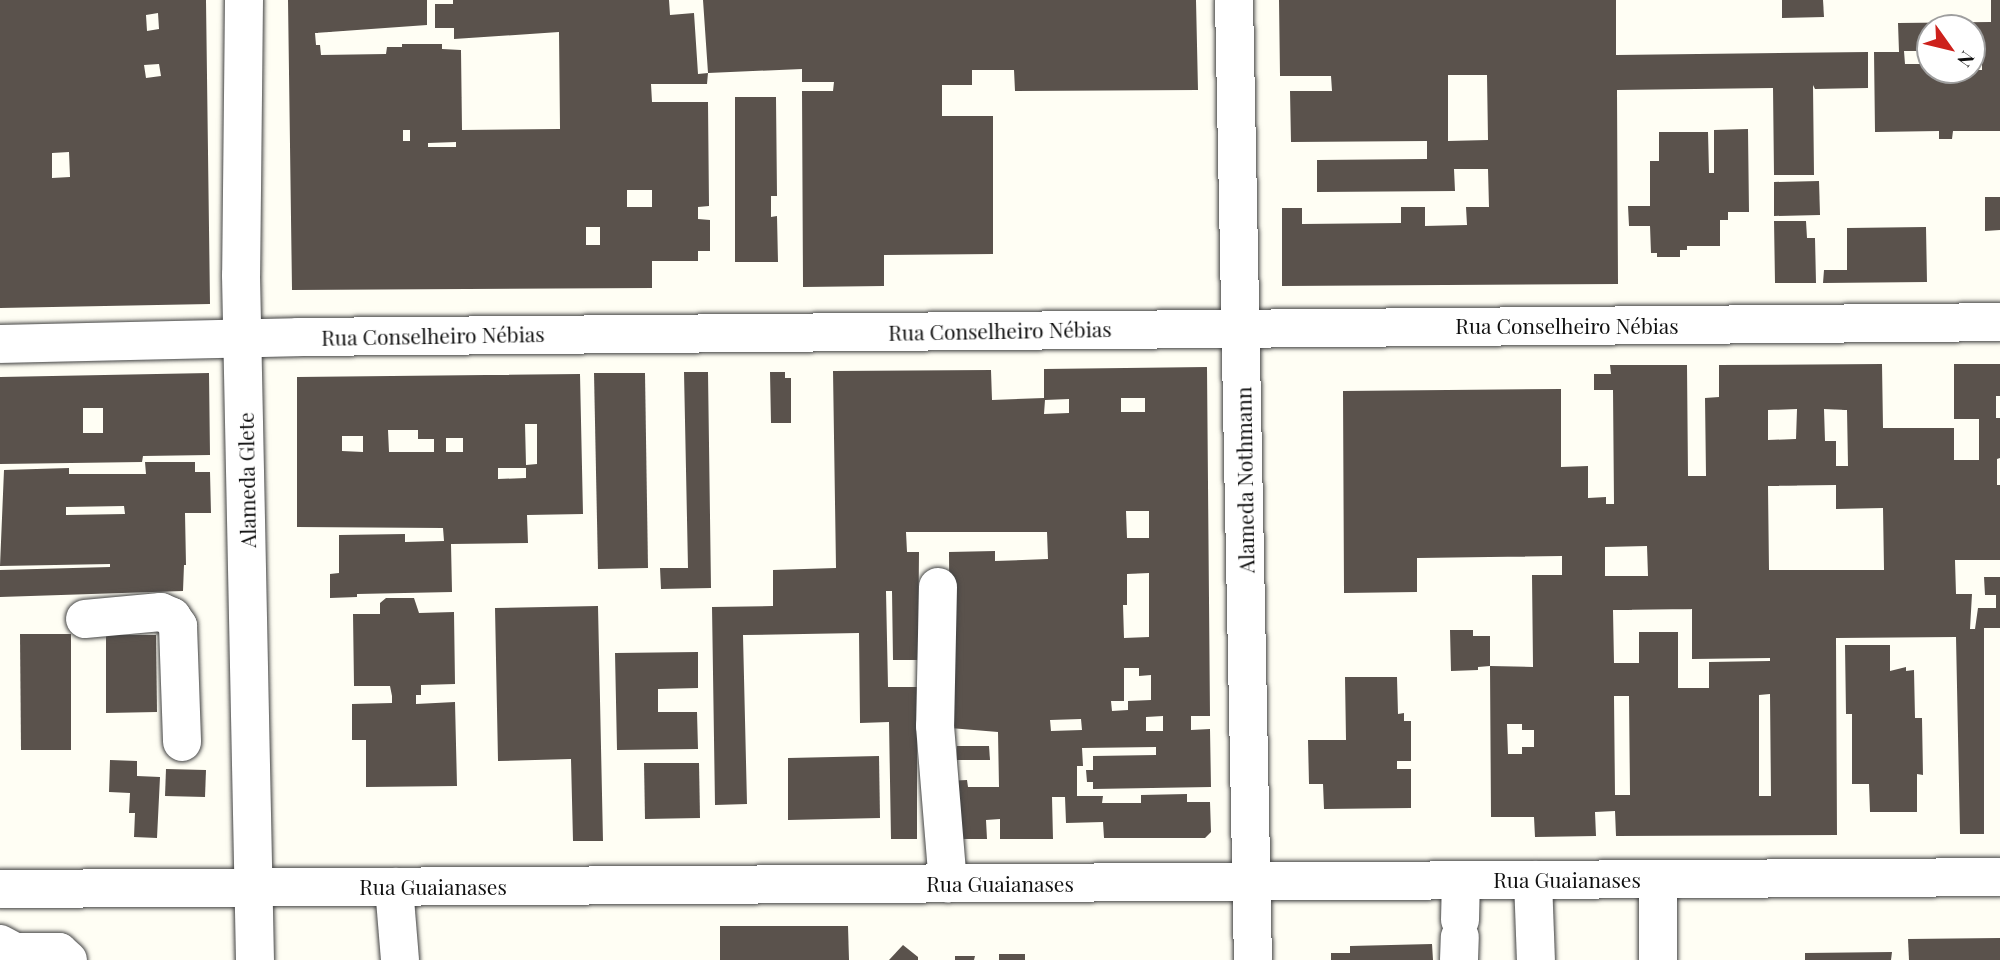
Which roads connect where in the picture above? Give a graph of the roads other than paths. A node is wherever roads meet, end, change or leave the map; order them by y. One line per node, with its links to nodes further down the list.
1 (244, 0): 5 (street, Alameda Glete)
2 (1234, 0): 4 (street, Alameda Nothmann)
3 (2000, 322): 4 (street, Rua Conselheiro Nébias)
4 (1242, 327): 5 (street, Rua Conselheiro Nébias); 15 (street, Alameda Nothmann)
5 (243, 340): 6 (street, Rua Conselheiro Nébias); 16 (street, Alameda Glete)
6 (0, 344)
7 (938, 587): 10 (street)
8 (85, 619): 9 (street)
9 (182, 742)
10 (948, 869): 15 (street, Rua Guaianases); 17 (street, Rua Guaianases)
11 (2000, 877): 12 (street, Rua Guaianases)
12 (1658, 879): 14 (street, Rua Guaianases); 26 (street)
13 (1461, 880): 14 (street, Rua Guaianases); 15 (street, Rua Guaianases); 19 (street)
14 (1533, 880): 25 (street)
15 (1251, 881): 24 (street, Alameda Nothmann)
16 (255, 887): 17 (street, Rua Guaianases); 18 (street, Rua Guaianases); 22 (street, Alameda Glete)
17 (394, 887): 23 (street)
18 (0, 889)
19 (1459, 939)
20 (0, 944): 21 (street)
21 (68, 960)
22 (255, 960)
23 (400, 960)
24 (1253, 960)
25 (1536, 960)
26 (1658, 960)

